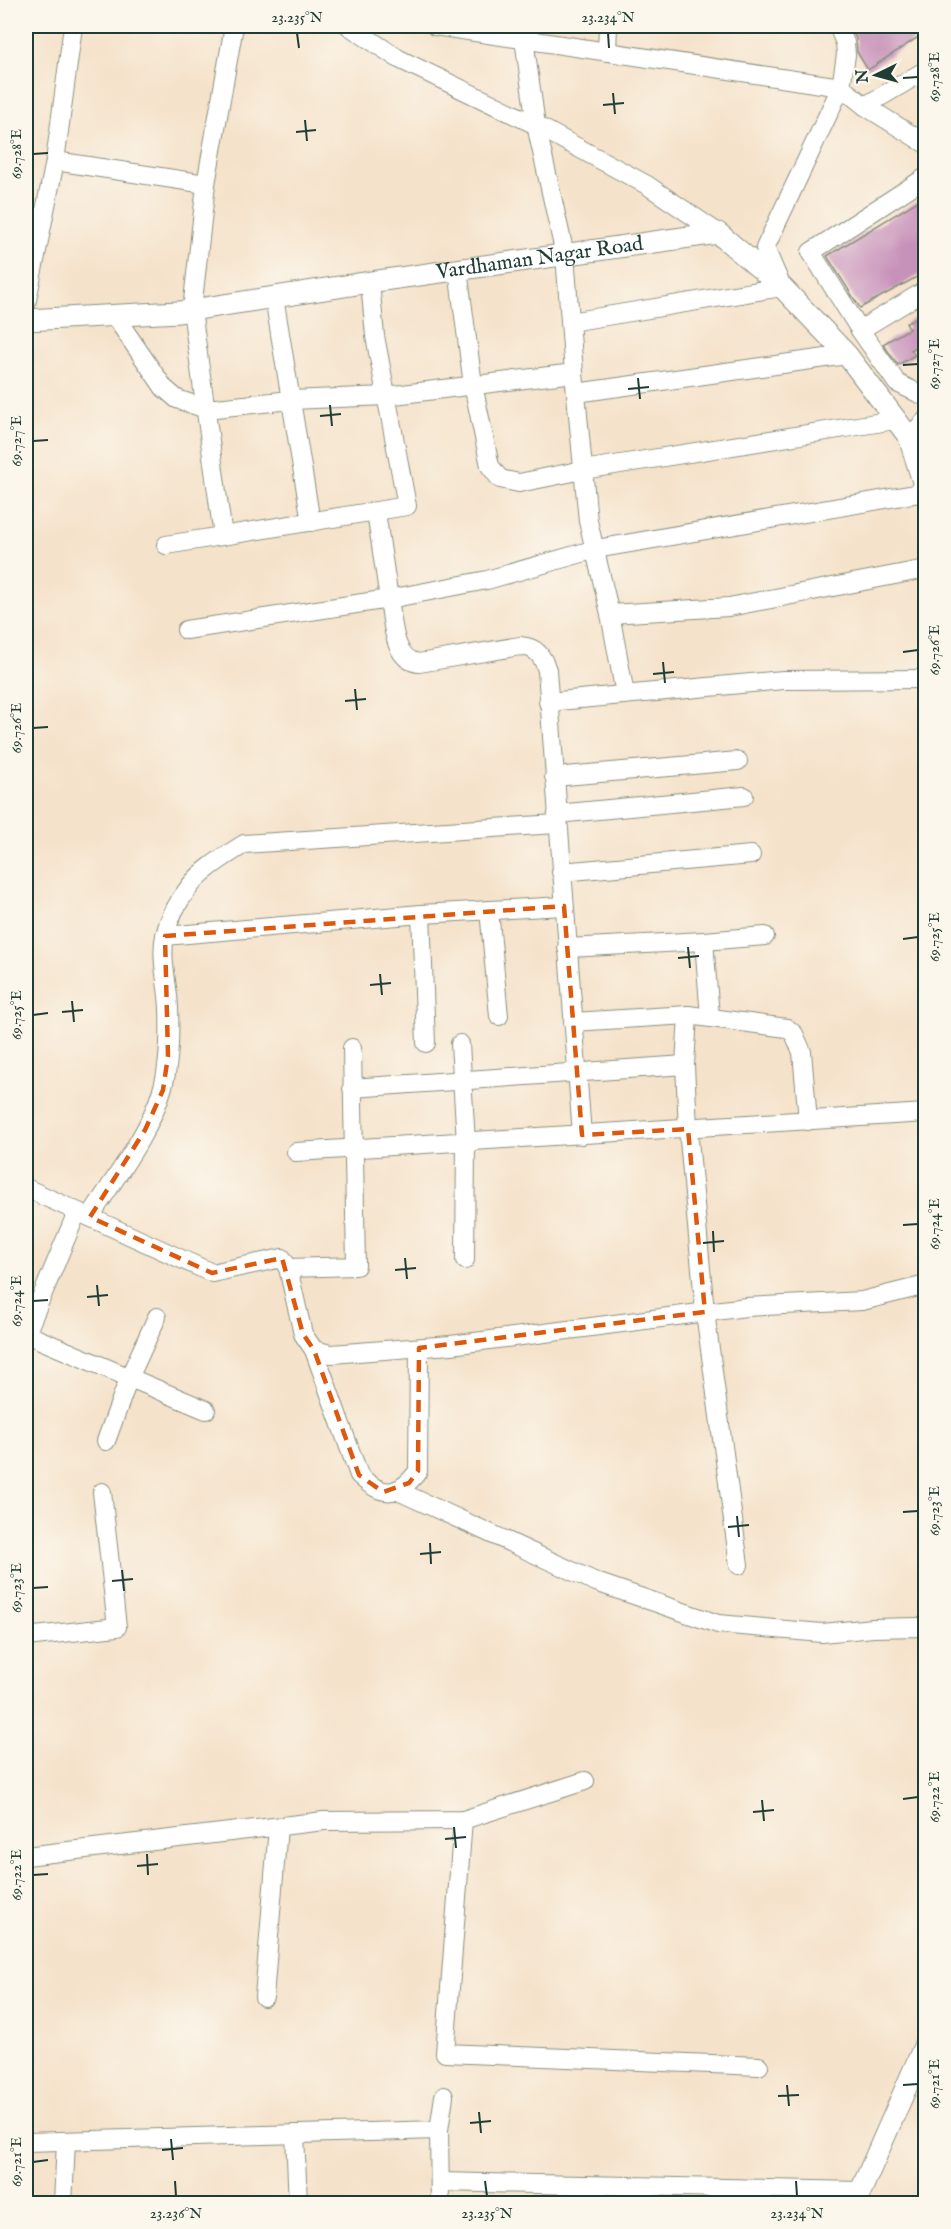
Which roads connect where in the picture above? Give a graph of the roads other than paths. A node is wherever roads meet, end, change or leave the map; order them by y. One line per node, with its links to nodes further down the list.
1 (73, 26): 14 (street)
2 (234, 26): 16 (street)
3 (350, 26): 12 (street)
4 (435, 26): 7 (street)
5 (608, 26): 8 (street)
6 (838, 26): 10 (street)
7 (524, 39): 8 (street); 12 (street)
8 (607, 52): 10 (street)
9 (926, 70): 11 (street)
10 (841, 87): 11 (street); 21 (street)
11 (865, 106): 13 (street)
12 (536, 125): 17 (street); 18 (street)
13 (926, 144)
14 (55, 161): 16 (street); 24 (street)
15 (926, 177): 29 (street)
16 (206, 184): 25 (street)
17 (718, 233): 18 (street, Vardhaman Nagar Road); 21 (street)
18 (566, 255): 19 (street, Vardhaman Nagar Road); 28 (street)
19 (458, 270): 20 (street, Vardhaman Nagar Road); 32 (street)
20 (370, 282): 23 (street, Vardhaman Nagar Road); 34 (street)
21 (782, 287): 28 (street); 30 (street)
22 (926, 290): 29 (street)
23 (274, 297): 25 (street, Vardhaman Nagar Road); 36 (street)
24 (26, 306)
25 (192, 310): 26 (street, Vardhaman Nagar Road); 37 (street)
26 (114, 315): 27 (street, Vardhaman Nagar Road); 37 (street)
27 (26, 320)
28 (570, 322): 31 (street)
29 (860, 330): 35 (street)
30 (847, 354): 33 (street); 38 (street)
31 (574, 373): 32 (street); 33 (street)
32 (473, 386): 34 (street); 41 (street)
33 (576, 393): 41 (street)
34 (386, 396): 36 (street); 43 (street)
35 (926, 397)
36 (291, 400): 37 (street); 44 (street)
37 (206, 410): 45 (street)
38 (895, 420): 40 (street); 41 (street)
39 (926, 420): 40 (street)
40 (909, 437): 42 (street)
41 (583, 471): 47 (street)
42 (926, 492): 47 (street)
43 (376, 512): 44 (street); 49 (street)
44 (311, 522): 45 (street)
45 (223, 536): 46 (street)
46 (166, 545)
47 (596, 549): 49 (street); 50 (street)
48 (926, 569): 50 (street)
49 (390, 599): 51 (street); 54 (street)
50 (610, 614): 53 (street)
51 (186, 630)
52 (926, 679): 53 (street)
53 (625, 694): 54 (street)
54 (548, 702): 56 (street)
55 (738, 761): 56 (street)
56 (554, 777): 58 (street)
57 (744, 796): 58 (street)
58 (557, 819): 60 (street); 64 (street)
59 (751, 855): 60 (street)
60 (561, 872): 61 (street)
61 (564, 906): 62 (street); 67 (street)
62 (489, 910): 63 (street); 69 (street)
63 (421, 914): 64 (street); 72 (street)
64 (165, 936): 87 (street)
65 (765, 936): 66 (street)
66 (704, 941): 67 (street); 70 (street)
67 (567, 948): 71 (street)
68 (688, 1015): 70 (street); 71 (street); 75 (street)
69 (499, 1016)
70 (710, 1017): 80 (street)
71 (573, 1022): 76 (street)
72 (426, 1043)
73 (460, 1044): 77 (street)
74 (352, 1048): 78 (street)
75 (685, 1065): 76 (street); 81 (street)
76 (576, 1073): 77 (street); 82 (street)
77 (461, 1081): 78 (street); 83 (street)
78 (352, 1088): 84 (street)
79 (926, 1113): 80 (street)
80 (808, 1121): 81 (street)
81 (688, 1129): 82 (street); 91 (street)
82 (582, 1135): 83 (street)
83 (466, 1142): 84 (street); 88 (street)
84 (355, 1148): 85 (street); 89 (street)
85 (296, 1152)
86 (26, 1188): 87 (street)
87 (83, 1214): 89 (street); 93 (street)
88 (465, 1260)
89 (288, 1268): 95 (street)
90 (926, 1285): 91 (street)
91 (705, 1312): 94 (street); 101 (street)
92 (157, 1317): 96 (street)
93 (26, 1334): 96 (street)
94 (419, 1348): 95 (street); 99 (street)
95 (314, 1350): 99 (street)
96 (129, 1378): 97 (street); 98 (street)
97 (206, 1410)
98 (106, 1441)
99 (396, 1490): 102 (street)
100 (102, 1492): 103 (street)
101 (739, 1565)
102 (926, 1629)
103 (26, 1637)
104 (585, 1781): 105 (street)
105 (463, 1820): 106 (street); 110 (street)
106 (279, 1827): 107 (street); 108 (street)
107 (26, 1856)
108 (264, 1996)
109 (926, 2042): 117 (street)
110 (759, 2066)
111 (444, 2096): 112 (street)
112 (439, 2130): 113 (street); 116 (street)
113 (296, 2134): 114 (street); 119 (street)
114 (66, 2141): 115 (street); 118 (street)
115 (26, 2142)
116 (440, 2182): 117 (street); 120 (street)
117 (858, 2197)
118 (63, 2204)
119 (298, 2204)
120 (440, 2204)

